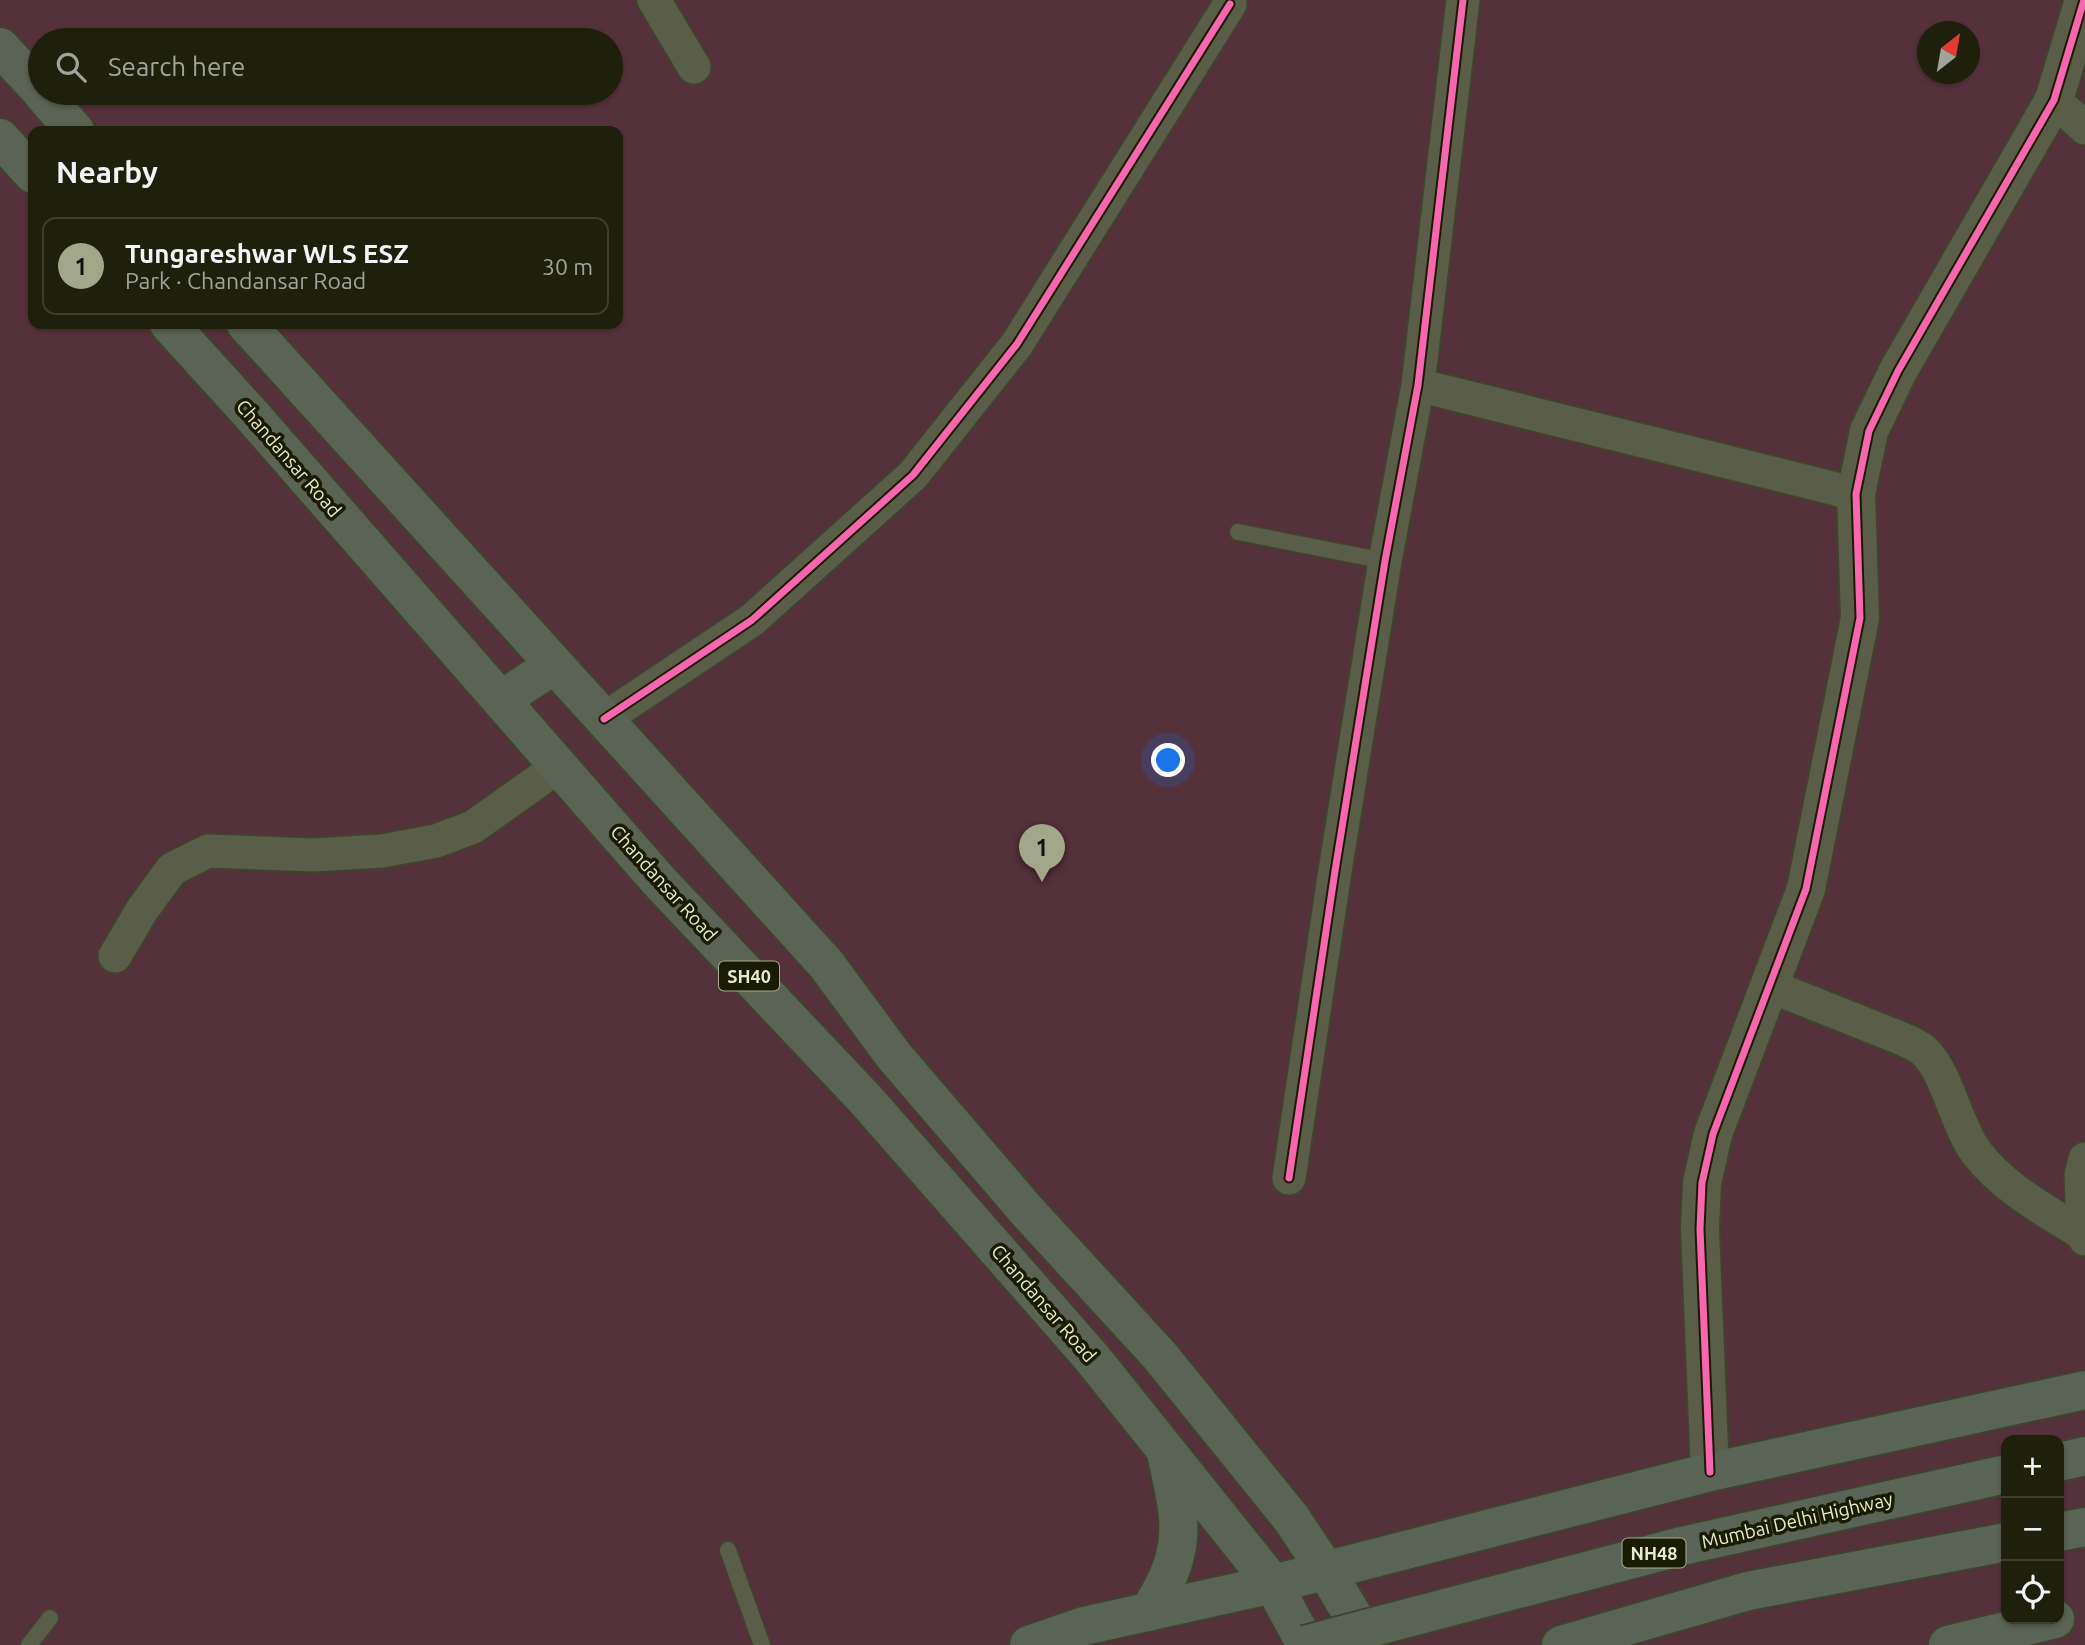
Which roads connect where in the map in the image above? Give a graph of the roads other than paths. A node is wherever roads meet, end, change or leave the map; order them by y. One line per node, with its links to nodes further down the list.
1 (654, 0): 6 (street)
2 (1462, 0): 16 (street)
3 (2084, 0): 8 (street)
4 (1230, 4): 22 (street)
5 (0, 47): 7 (main road)
6 (694, 67)
7 (28, 78)
8 (2054, 100): 11 (street); 17 (street)
9 (52, 105): 10 (main road)
10 (71, 126)
11 (2085, 128)
12 (0, 138): 13 (main road)
13 (28, 169)
14 (174, 329): 21 (main road, Chandansar Road / SH40)
15 (251, 329): 20 (main road)
16 (1418, 385): 17 (street); 19 (street)
17 (1856, 494): 25 (street)
18 (1238, 532): 19 (lane)
19 (1385, 561): 27 (street)
20 (554, 665): 21 (main road); 22 (main road)
21 (501, 700): 23 (main road, Chandansar Road / SH40)
22 (604, 719): 39 (main road)
23 (559, 766): 24 (street); 30 (main road, Chandansar Road / SH40)
24 (115, 956)
25 (1770, 986): 28 (street); 33 (street)
26 (2085, 1159): 28 (street)
27 (1289, 1178)
28 (2084, 1236)
29 (2085, 1390): 33 (highway)
30 (1166, 1449): 40 (main road, Chandansar Road / SH40); 42 (main road)
31 (2085, 1456): 32 (highway)
32 (2064, 1461)
33 (1710, 1472): 39 (highway)
34 (2001, 1475): 49 (highway, Mumbai Delhi Highway / NH48, bridge)
35 (2085, 1527): 36 (highway)
36 (2064, 1531)
37 (2001, 1543): 51 (highway)
38 (728, 1550): 47 (lane)
39 (1325, 1569): 40 (highway); 50 (main road)
40 (1273, 1584): 42 (highway); 49 (main road, Chandansar Road / SH40)
41 (2085, 1611): 43 (highway)
42 (1149, 1612): 48 (highway)
43 (2064, 1616)
44 (50, 1618): 46 (lane)
45 (2033, 1624): 52 (highway)
46 (29, 1645)
47 (762, 1645)
48 (1029, 1645)
49 (1305, 1645)
50 (1370, 1645)
51 (1561, 1645)
52 (1948, 1645)

